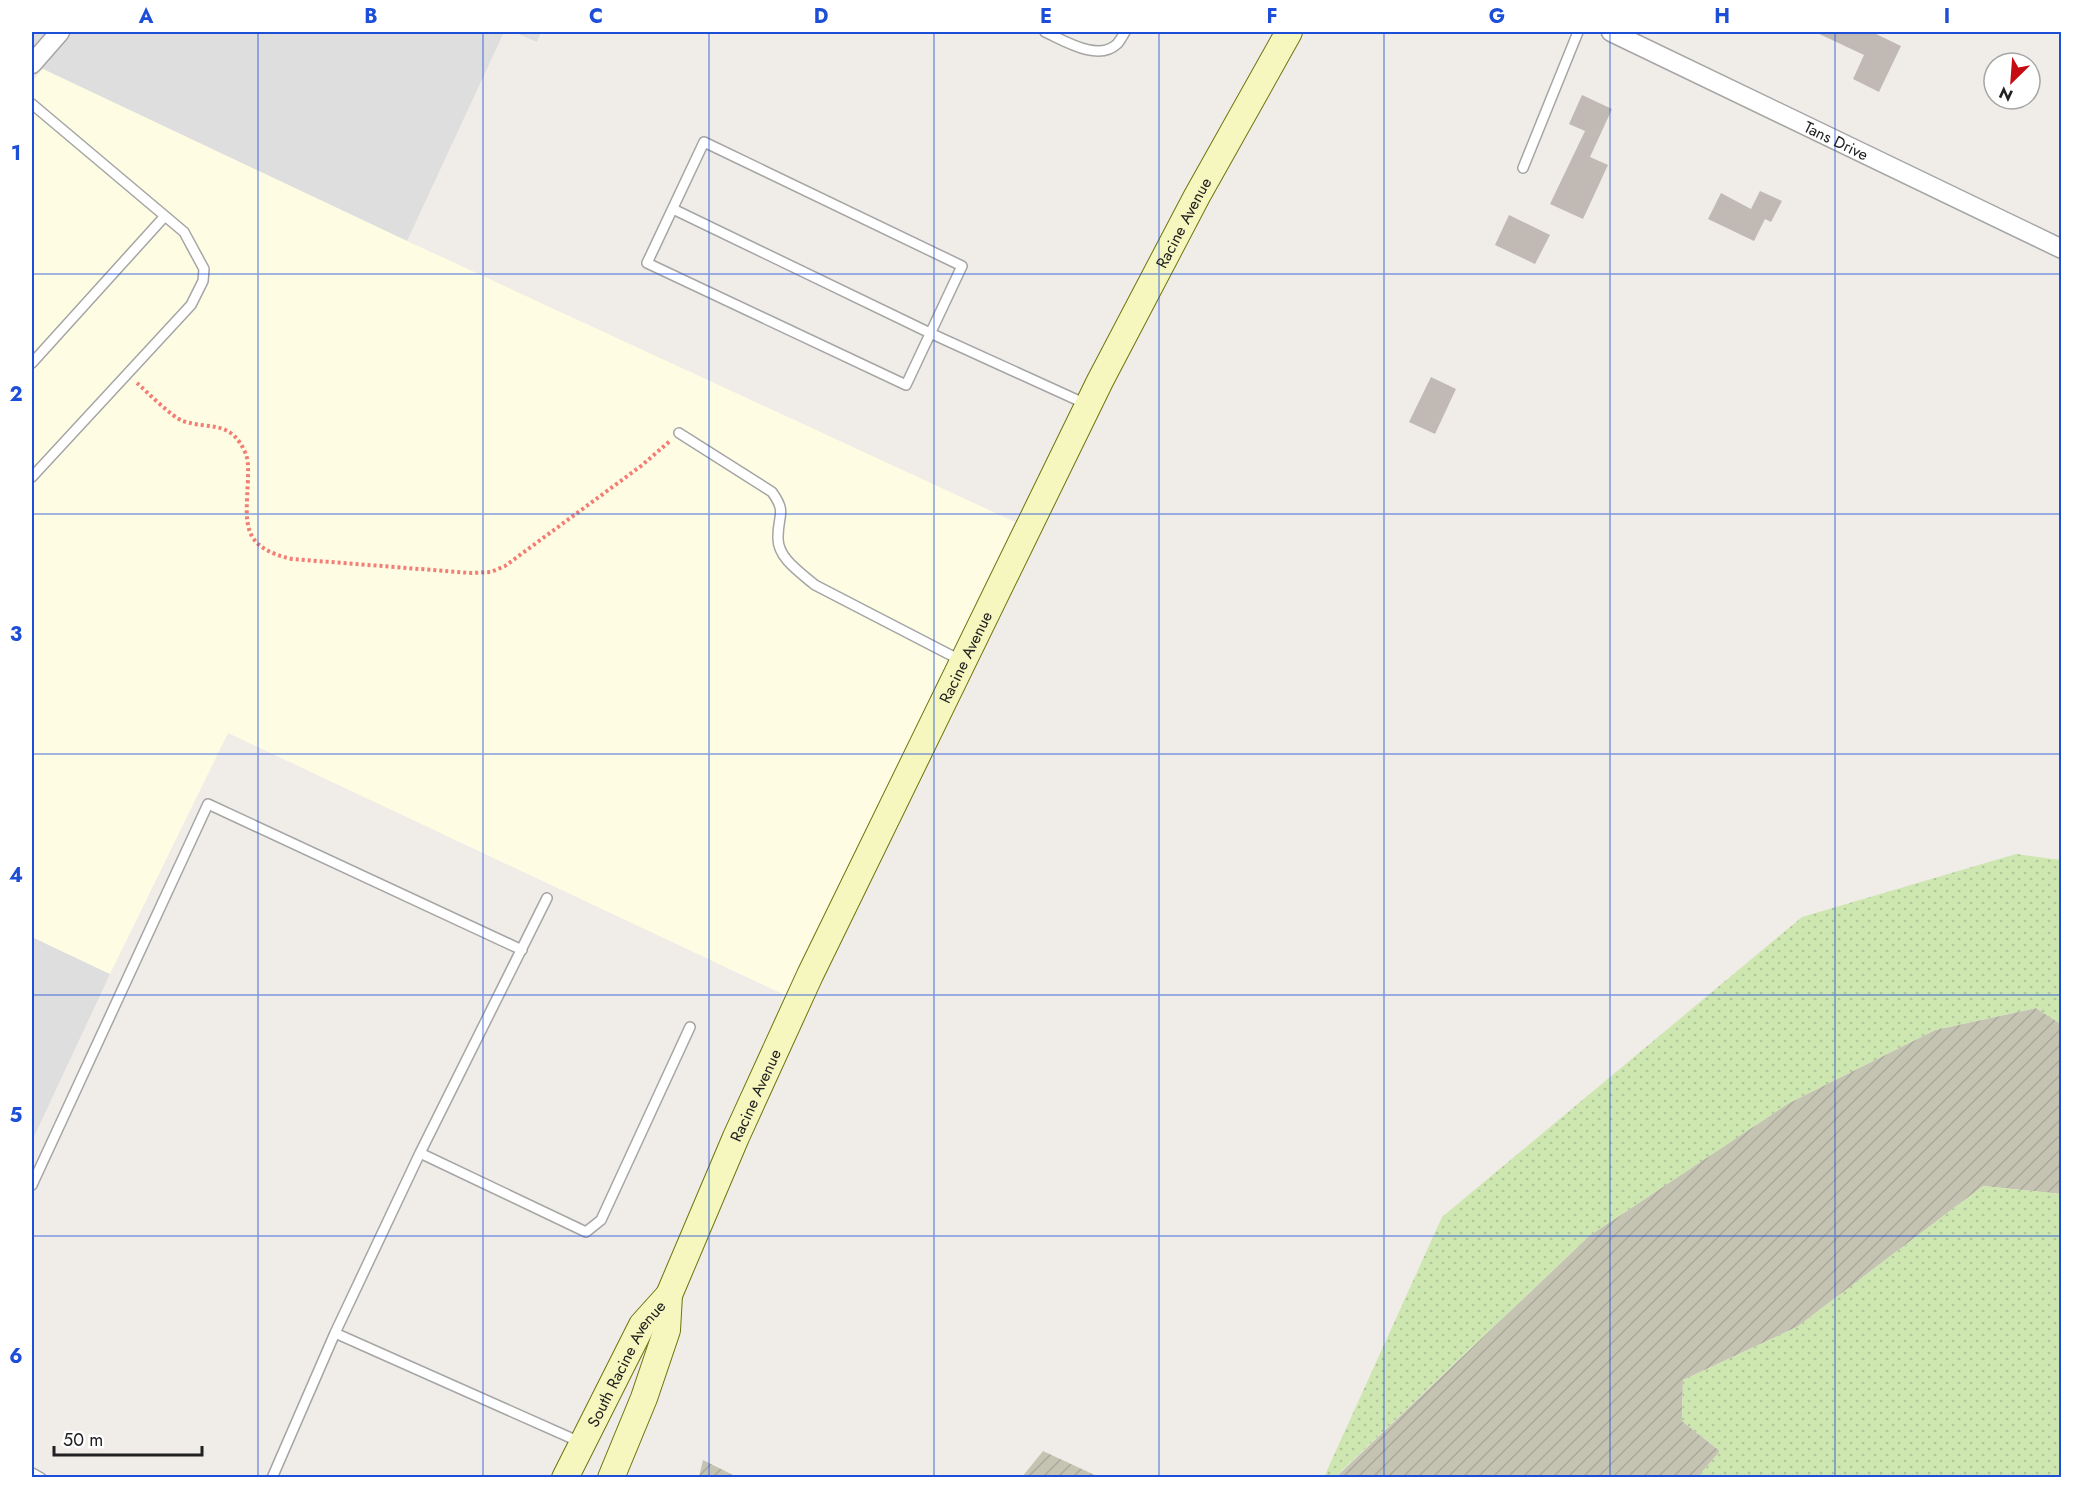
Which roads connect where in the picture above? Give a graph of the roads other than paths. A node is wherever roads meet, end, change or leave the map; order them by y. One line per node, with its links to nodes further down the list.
1 (60, 32): 7 (street)
2 (1045, 32): 3 (lane)
3 (1125, 32)
4 (1289, 32): 15 (main road, Racine Avenue)
5 (1578, 32): 9 (lane)
6 (1611, 32): 12 (street, Tans Drive)
7 (32, 64)
8 (32, 104): 11 (lane)
9 (1523, 168)
10 (673, 209): 13 (lane); 13 (lane); 13 (lane)
11 (165, 216): 14 (lane); 17 (lane)
12 (2061, 249)
13 (930, 333): 15 (lane)
14 (32, 363)
15 (1088, 405): 18 (main road, Racine Avenue)
16 (679, 433): 18 (lane)
17 (32, 477)
18 (962, 661): 24 (main road, Racine Avenue)
19 (547, 898): 20 (lane)
20 (522, 950): 22 (lane); 23 (lane)
21 (690, 1027): 22 (lane)
22 (420, 1153): 25 (lane)
23 (32, 1185)
24 (669, 1295): 26 (main road, South Racine Avenue); 31 (main road, South Racine Avenue)
25 (335, 1333): 26 (lane); 29 (lane)
26 (583, 1443): 30 (main road, South Racine Avenue)
27 (32, 1473): 28 (lane)
28 (41, 1478)
29 (272, 1478)
30 (565, 1478)
31 (611, 1478)

